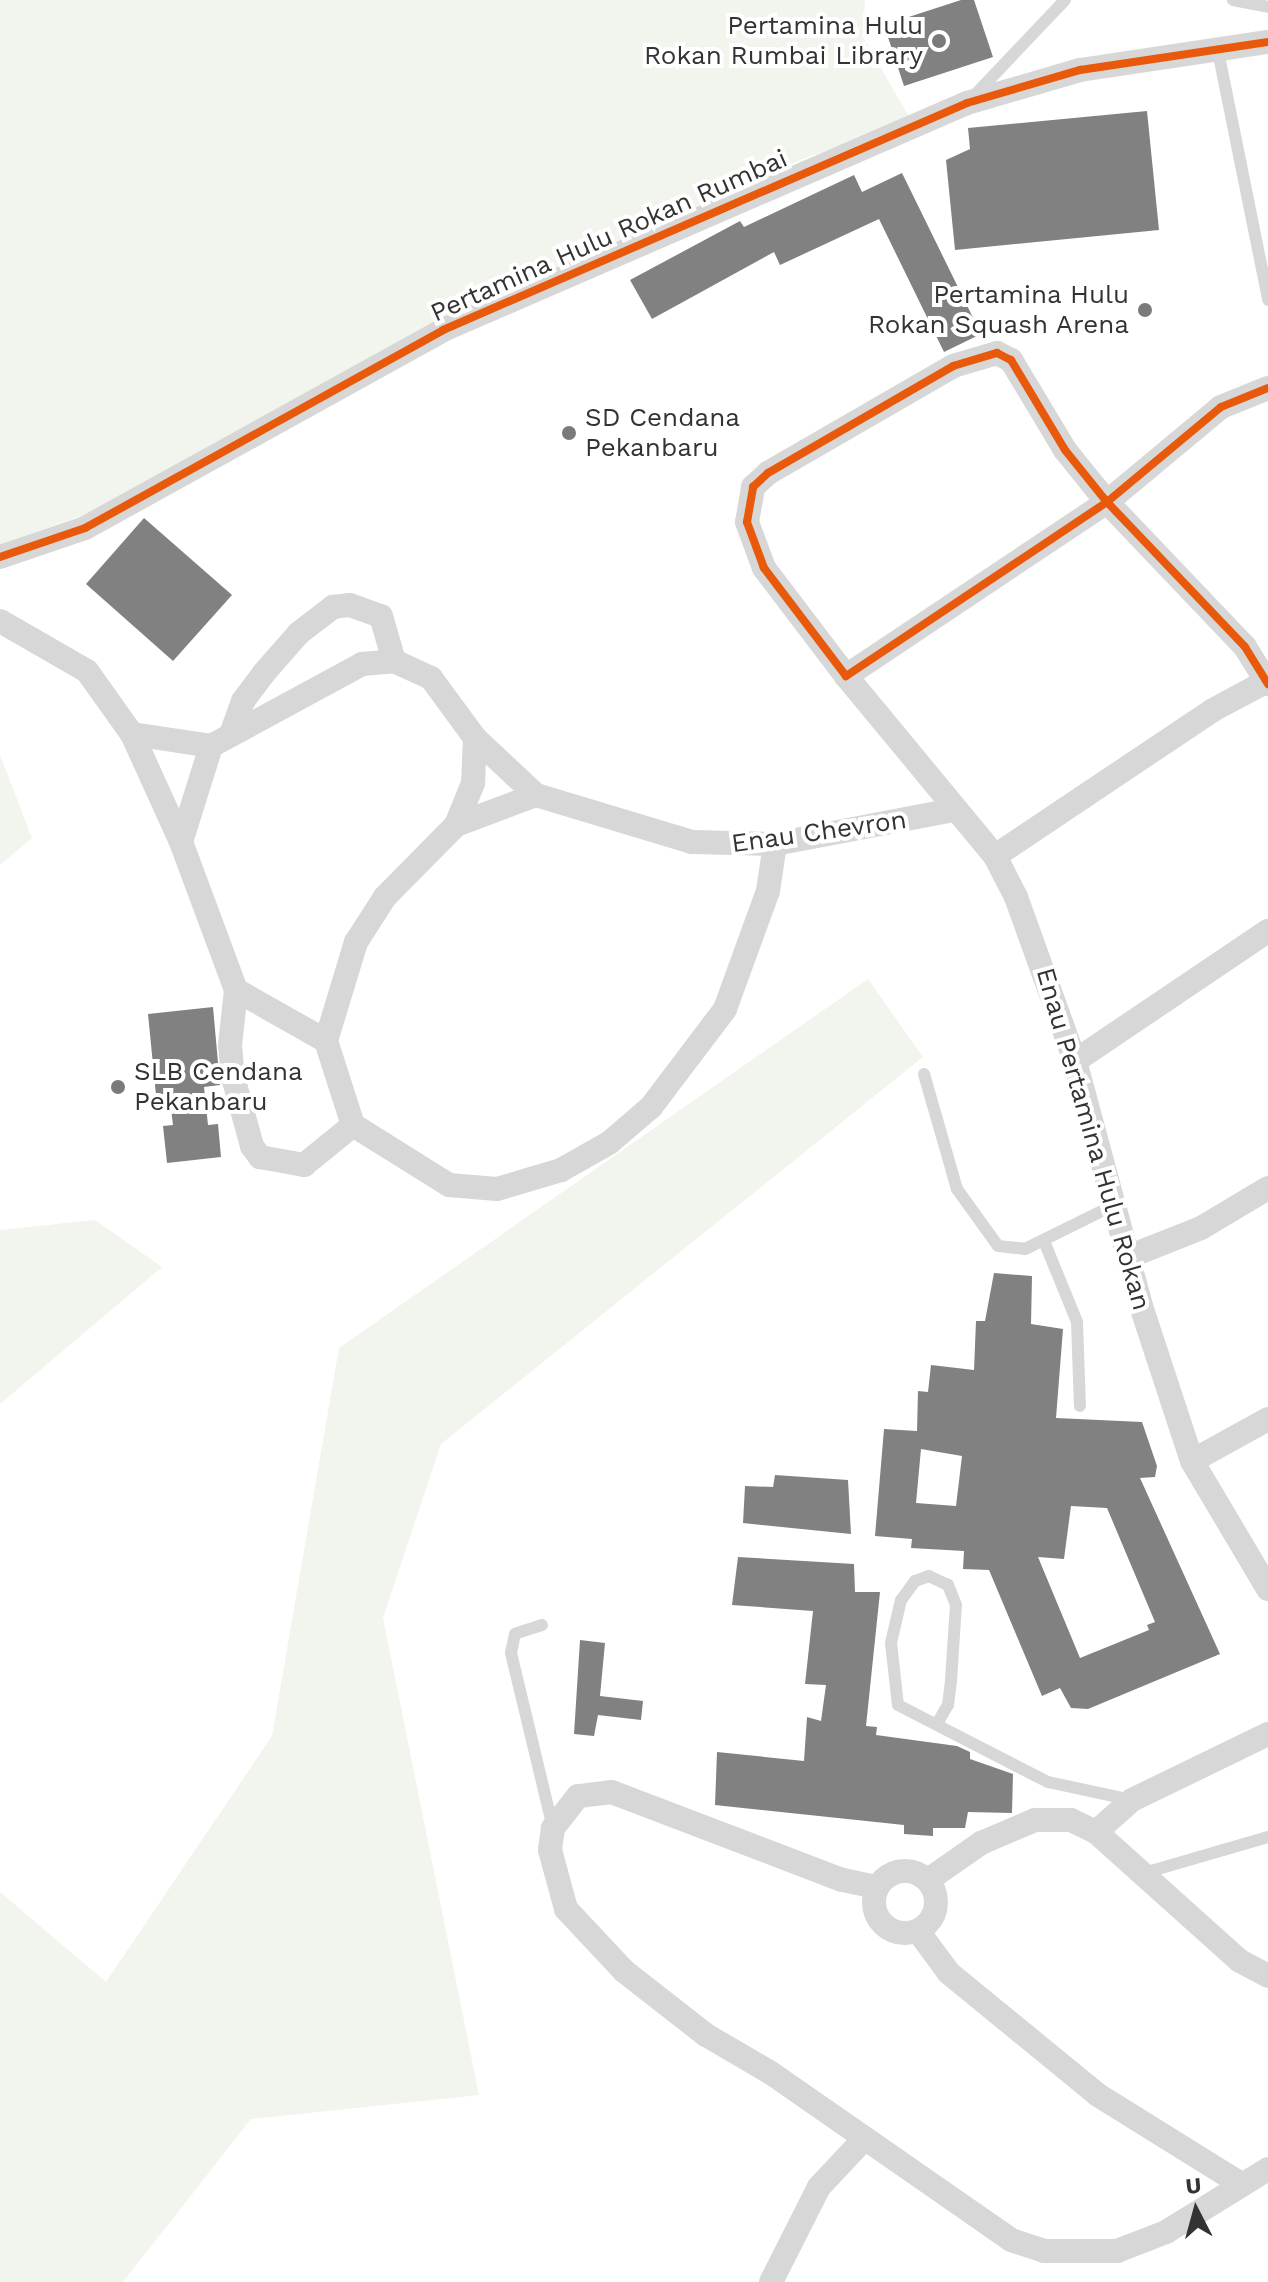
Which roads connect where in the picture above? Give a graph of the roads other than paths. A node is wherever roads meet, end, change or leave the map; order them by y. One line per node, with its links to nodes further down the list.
1 (1065, 0): 6 (lane)
2 (1233, 0): 3 (lane)
3 (1268, 7)
4 (1268, 42): 5 (street, Pertamina Hulu Rokan Rumbai)
5 (1217, 46): 6 (street, Pertamina Hulu Rokan Rumbai); 7 (lane)
6 (967, 103): 10 (street, Pertamina Hulu Rokan Rumbai)
7 (1268, 300)
8 (1268, 388): 9 (street)
9 (1107, 502): 13 (street); 13 (street, Enau Pertamina Hulu Rokan); 14 (street, Enau Pertamina Hulu Rokan)
10 (0, 557)
11 (0, 621): 15 (street)
12 (394, 661): 16 (street, Enau Chevron); 17 (street); 17 (street)
13 (846, 676): 19 (street, Enau Pertamina Hulu Rokan)
14 (1268, 683): 23 (street)
15 (132, 734): 17 (street); 21 (street)
16 (475, 738): 18 (street, Enau Chevron); 20 (street)
17 (221, 740): 21 (street)
18 (536, 795): 20 (street); 22 (street, Enau Chevron)
19 (954, 810): 22 (street, Enau Chevron); 23 (street, Enau Pertamina Hulu Rokan)
20 (456, 825): 26 (street)
21 (181, 842): 25 (street)
22 (775, 844): 29 (street)
23 (995, 856): 27 (street, Enau Pertamina Hulu Rokan)
24 (1268, 931): 27 (street)
25 (236, 990): 26 (street); 29 (street)
26 (326, 1041): 29 (street)
27 (1075, 1061): 31 (street, Enau Pertamina Hulu Rokan)
28 (924, 1074): 32 (lane)
29 (353, 1125)
30 (1268, 1188): 33 (street)
31 (1114, 1205): 32 (lane); 33 (street, Enau Pertamina Hulu Rokan)
32 (1044, 1241): 34 (lane)
33 (1128, 1257): 36 (street, Enau Pertamina Hulu Rokan)
34 (1080, 1406)
35 (1268, 1419): 36 (street)
36 (1192, 1461): 37 (street, Enau Pertamina Hulu Rokan)
37 (1268, 1589)
38 (542, 1625): 42 (lane)
39 (938, 1722): 39 (lane); 41 (lane)
40 (1268, 1734): 41 (street)
41 (1132, 1800): 43 (street)
42 (553, 1828): 47 (street); 50 (street)
43 (1096, 1832): 45 (street); 46 (street)
44 (1268, 1837): 45 (lane)
45 (1144, 1873): 49 (street)
46 (928, 1880): 47 (street); 48 (street)
47 (876, 1887): 48 (street)
48 (918, 1931): 52 (street)
49 (1268, 1976)
50 (865, 2138): 52 (street); 53 (street)
51 (1268, 2169): 52 (street)
52 (1241, 2184)
53 (771, 2282)

